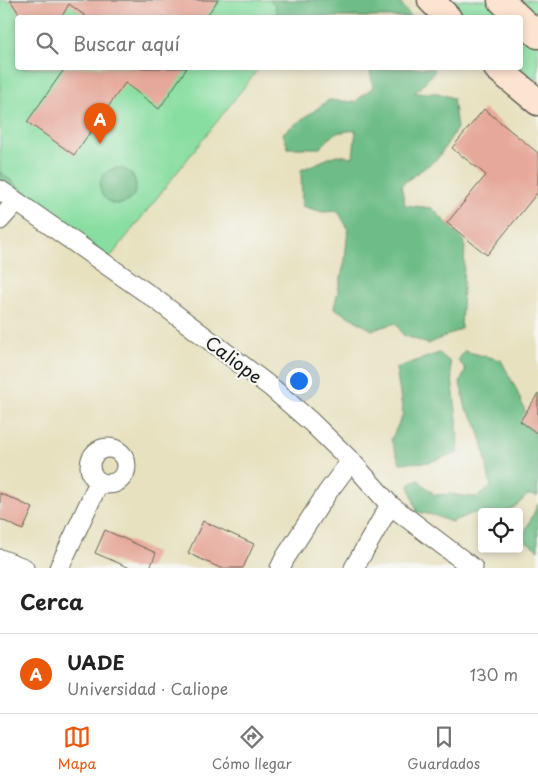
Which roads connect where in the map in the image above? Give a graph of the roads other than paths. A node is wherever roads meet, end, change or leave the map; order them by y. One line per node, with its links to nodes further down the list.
1 (431, 0): 3 (main road)
2 (501, 0): 4 (main road)
3 (445, 15)
4 (517, 15)
5 (523, 21): 6 (main road)
6 (538, 35)
7 (499, 70): 8 (main road)
8 (538, 102)
9 (0, 190): 10 (street, Caliope)
10 (16, 202): 11 (street); 12 (street, Caliope)
11 (0, 220)
12 (351, 462): 14 (street, Caliope); 18 (street)
13 (99, 482): 17 (street)
14 (390, 505): 19 (street); 20 (street, Caliope)
15 (0, 559): 16 (street)
16 (24, 568)
17 (59, 568)
18 (280, 568)
19 (354, 568)
20 (473, 568)

